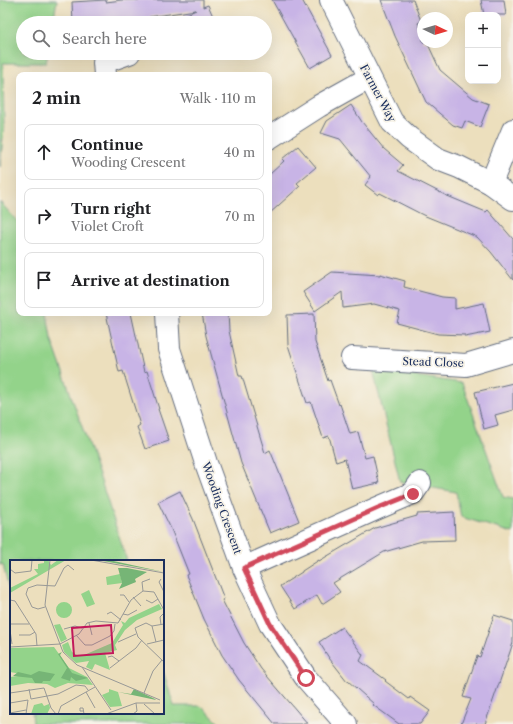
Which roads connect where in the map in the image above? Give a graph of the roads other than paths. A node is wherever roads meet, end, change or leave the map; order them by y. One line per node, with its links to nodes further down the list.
1 (331, 0): 4 (street, Farmer Way)
2 (110, 60): 3 (street)
3 (105, 72)
4 (369, 78): 6 (street); 7 (street, Farmer Way)
5 (513, 130): 7 (street)
6 (272, 136)
7 (491, 183): 8 (street, Farmer Way)
8 (513, 199)
9 (167, 316): 13 (street, Wooding Crescent)
10 (513, 351): 11 (street, Stead Close)
11 (352, 358)
12 (420, 484): 13 (street)
13 (244, 568): 14 (street, Wooding Crescent)
14 (346, 724)

